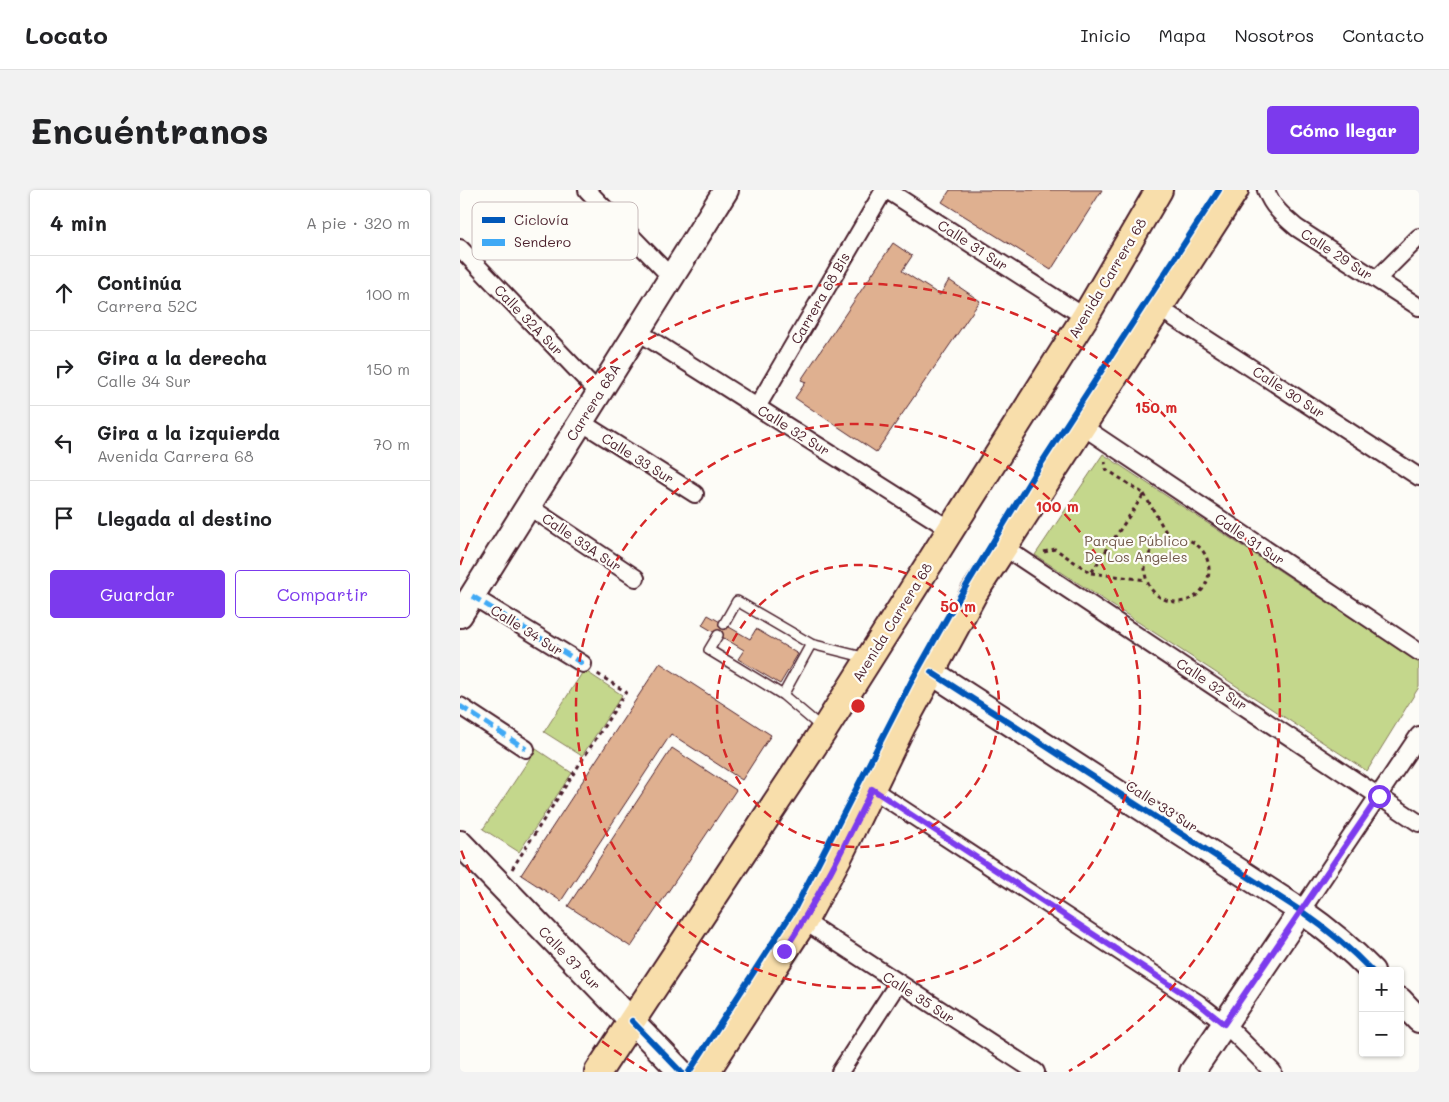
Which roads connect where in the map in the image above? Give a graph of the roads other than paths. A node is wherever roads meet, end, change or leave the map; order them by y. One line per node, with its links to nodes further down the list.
1 (587, 190): 7 (street)
2 (726, 190): 11 (street, Carrera 68A)
3 (885, 190): 15 (street, Calle 31 Sur); 18 (street, Carrera 68 Bis)
4 (1159, 190): 15 (main road, Avenida Carrera 68)
5 (1235, 190): 14 (main road)
6 (1266, 190): 12 (street, Calle 29 Sur)
7 (599, 202)
8 (1419, 237): 12 (street)
9 (638, 243): 11 (street)
10 (460, 248): 17 (street, Calle 32A Sur)
11 (671, 277): 16 (street, Carrera 68A)
12 (1377, 279): 13 (street, Calle 29 Sur)
13 (1419, 307)
14 (1159, 308): 20 (main road); 21 (street, Calle 30 Sur)
15 (1084, 317): 24 (main road, Avenida Carrera 68)
16 (638, 331): 17 (street, Carrera 68A); 18 (street, Calle 32 Sur)
17 (599, 393): 19 (street, Carrera 68A)
18 (757, 407): 24 (street, Calle 32 Sur)
19 (581, 422): 22 (street, Calle 33 Sur); 23 (street, Carrera 68A)
20 (1091, 432): 25 (main road); 31 (street, Calle 31 Sur)
21 (1419, 477)
22 (695, 494)
23 (528, 506): 26 (street, Calle 33A Sur); 27 (street, Carrera 68A)
24 (951, 530): 32 (main road, Avenida Carrera 68)
25 (1013, 553): 34 (main road); 41 (street, Calle 32 Sur)
26 (636, 578)
27 (466, 605): 33 (street, Calle 34 Sur)
28 (724, 624): 30 (lane)
29 (718, 635): 35 (lane)
30 (811, 644): 32 (lane); 35 (lane)
31 (1419, 652)
32 (869, 659): 37 (main road, Avenida Carrera 68)
33 (583, 664)
34 (930, 672): 40 (main road); 44 (street, Calle 33 Sur)
35 (783, 695): 37 (lane)
36 (460, 706): 39 (street)
37 (824, 730): 50 (main road, Avenida Carrera 68)
38 (1419, 735): 41 (street)
39 (526, 749)
40 (872, 789): 45 (main road); 51 (street)
41 (1379, 796): 42 (street, Calle 32 Sur); 44 (street)
42 (1419, 823)
43 (460, 843): 50 (street, Calle 37 Sur)
44 (1301, 911): 46 (street, Calle 33 Sur); 51 (street)
45 (804, 921): 47 (street, Calle 35 Sur); 55 (main road)
46 (1368, 967)
47 (898, 983): 52 (street, Calle 35 Sur); 56 (street)
48 (1404, 1004): 49 (street)
49 (1419, 1020)
50 (632, 1021): 53 (main road, Avenida Carrera 68); 54 (street, Calle 37 Sur)
51 (1224, 1024): 58 (street); 59 (street)
52 (1015, 1066): 57 (street, Calle 35 Sur)
53 (598, 1072)
54 (681, 1072)
55 (706, 1072)
56 (840, 1072)
57 (1036, 1072)
58 (1192, 1072)
59 (1273, 1072)

